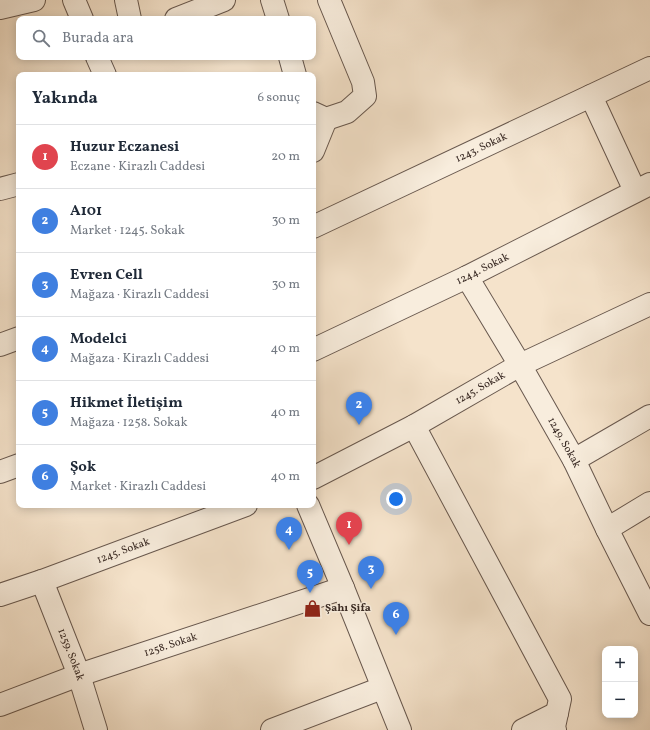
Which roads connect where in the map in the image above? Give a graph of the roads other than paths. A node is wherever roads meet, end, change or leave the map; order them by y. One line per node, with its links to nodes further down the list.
1 (34, 0): 7 (street)
2 (74, 0): 8 (street)
3 (126, 0): 9 (street)
4 (224, 0): 10 (street)
5 (272, 0): 11 (street)
6 (329, 0): 18 (street)
7 (0, 8)
8 (81, 16)
9 (129, 16)
10 (184, 16)
11 (277, 16)
12 (99, 60): 15 (street)
13 (291, 60): 16 (street)
14 (650, 68): 17 (street, 1243. Sokak)
15 (104, 72)
16 (294, 72)
17 (591, 96): 21 (street); 23 (street, 1243. Sokak)
18 (319, 116): 19 (street)
19 (316, 134)
20 (16, 185): 22 (street)
21 (643, 188): 24 (street, 1244. Sokak)
22 (0, 189)
23 (316, 226)
24 (467, 277): 28 (street, 1244. Sokak); 29 (street, 1249. Sokak)
25 (650, 304): 29 (street, 1245. Sokak)
26 (16, 339): 27 (street)
27 (0, 345)
28 (316, 349)
29 (520, 365): 31 (street, 1245. Sokak); 32 (street, 1249. Sokak)
30 (650, 416): 32 (street)
31 (414, 426): 35 (street, 1245. Sokak); 47 (street)
32 (574, 460): 39 (street, 1249. Sokak)
33 (16, 466): 34 (street)
34 (0, 472)
35 (316, 476)
36 (650, 503): 39 (street)
37 (238, 508): 40 (street, 1245. Sokak)
38 (309, 508): 41 (street)
39 (606, 529): 43 (street, 1249. Sokak)
40 (42, 581): 42 (street, 1245. Sokak); 44 (street, 1259. Sokak)
41 (343, 588): 44 (street, 1258. Sokak); 45 (street)
42 (0, 595)
43 (648, 605)
44 (79, 675): 46 (street, 1258. Sokak); 48 (street, 1259. Sokak)
45 (382, 688): 49 (street); 50 (street)
46 (0, 705)
47 (556, 722): 51 (street)
48 (96, 730)
49 (272, 730)
50 (400, 730)
51 (524, 730)

